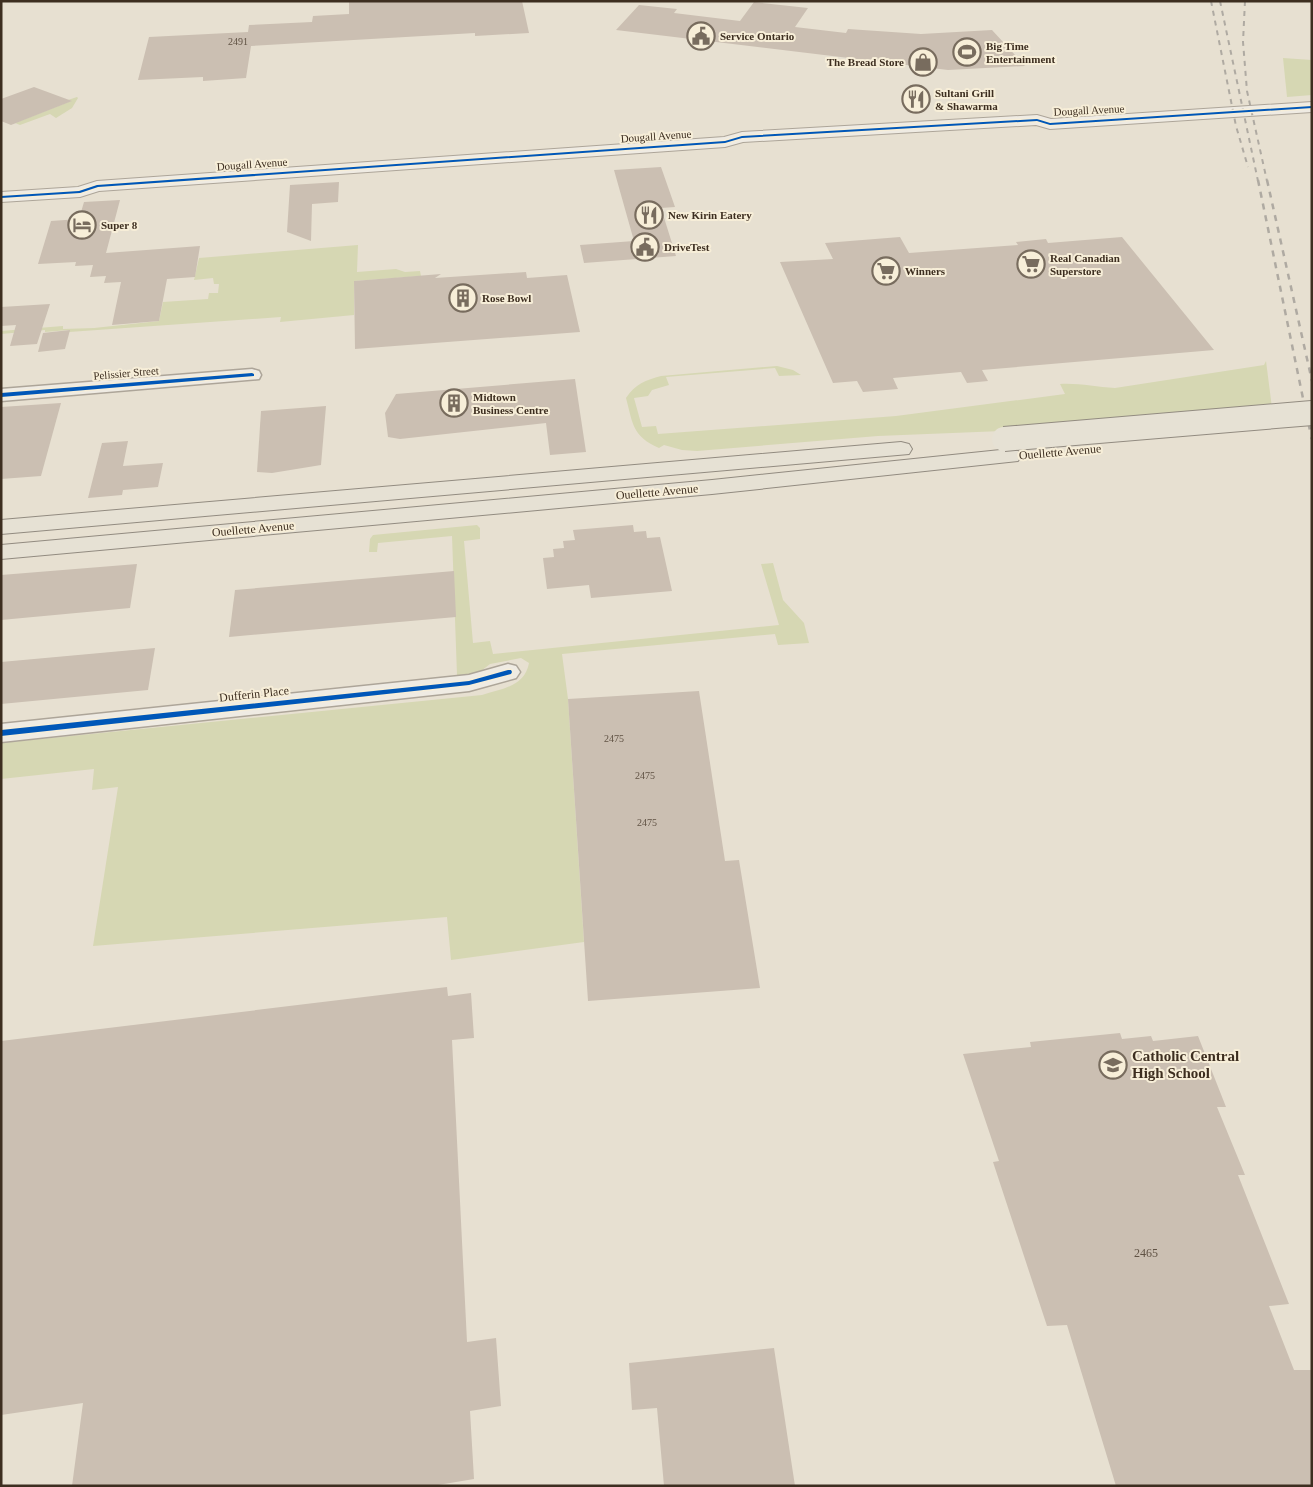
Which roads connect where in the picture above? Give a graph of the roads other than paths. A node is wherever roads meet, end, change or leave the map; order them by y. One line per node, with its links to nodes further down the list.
1 (1312, 107): 2 (street, Dougall Avenue)
2 (4, 194)
3 (252, 374): 4 (street, Pelissier Street)
4 (1, 395)
5 (1312, 413): 7 (main road, Ouellette Avenue, bridge)
6 (1312, 430): 7 (main road, Ouellette Avenue)
7 (1007, 448): 8 (main road, Ouellette Avenue); 9 (main road, Ouellette Avenue)
8 (1, 527)
9 (1, 552)
10 (508, 672): 11 (street, Dufferin Place)
11 (1, 733)

